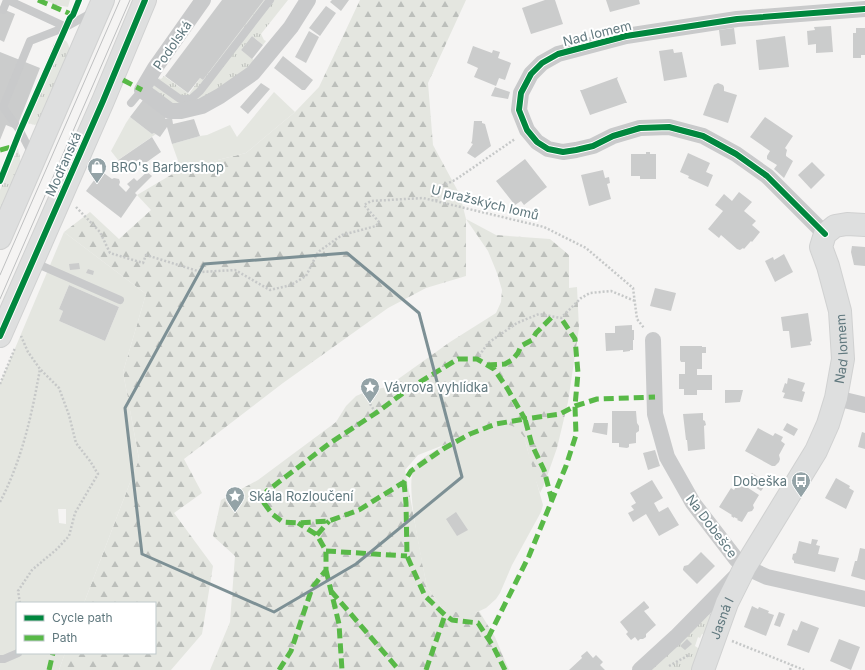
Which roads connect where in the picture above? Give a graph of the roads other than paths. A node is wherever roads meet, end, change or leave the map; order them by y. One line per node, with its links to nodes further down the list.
1 (7, 0): 8 (lane); 9 (lane)
2 (145, 0): 17 (main road, Modřanská)
3 (203, 0): 10 (street, Podolská)
4 (270, 0): 10 (lane)
5 (308, 0): 10 (street)
6 (101, 4): 9 (lane); 13 (main road)
7 (865, 9): 15 (street, Nad lomem)
8 (3, 10)
9 (66, 27): 12 (lane)
10 (146, 84): 11 (lane)
11 (131, 103)
12 (1, 106): 13 (lane)
13 (34, 159): 16 (main road)
14 (865, 225): 15 (main road)
15 (825, 234): 21 (main road, Nad lomem)
16 (0, 238)
17 (32, 261): 18 (lane); 19 (main road, Modřanská)
18 (120, 300)
19 (10, 335)
20 (653, 340): 23 (street, Na Dobešce)
21 (836, 398): 22 (street); 23 (main road, Nad lomem)
22 (865, 405)
23 (745, 567): 24 (street, Na Dobešce); 27 (main road, Jasná I); 28 (street, Nad lomem)
24 (865, 599)
25 (16, 654): 26 (lane)
26 (0, 659)
27 (699, 661)
28 (640, 670)

